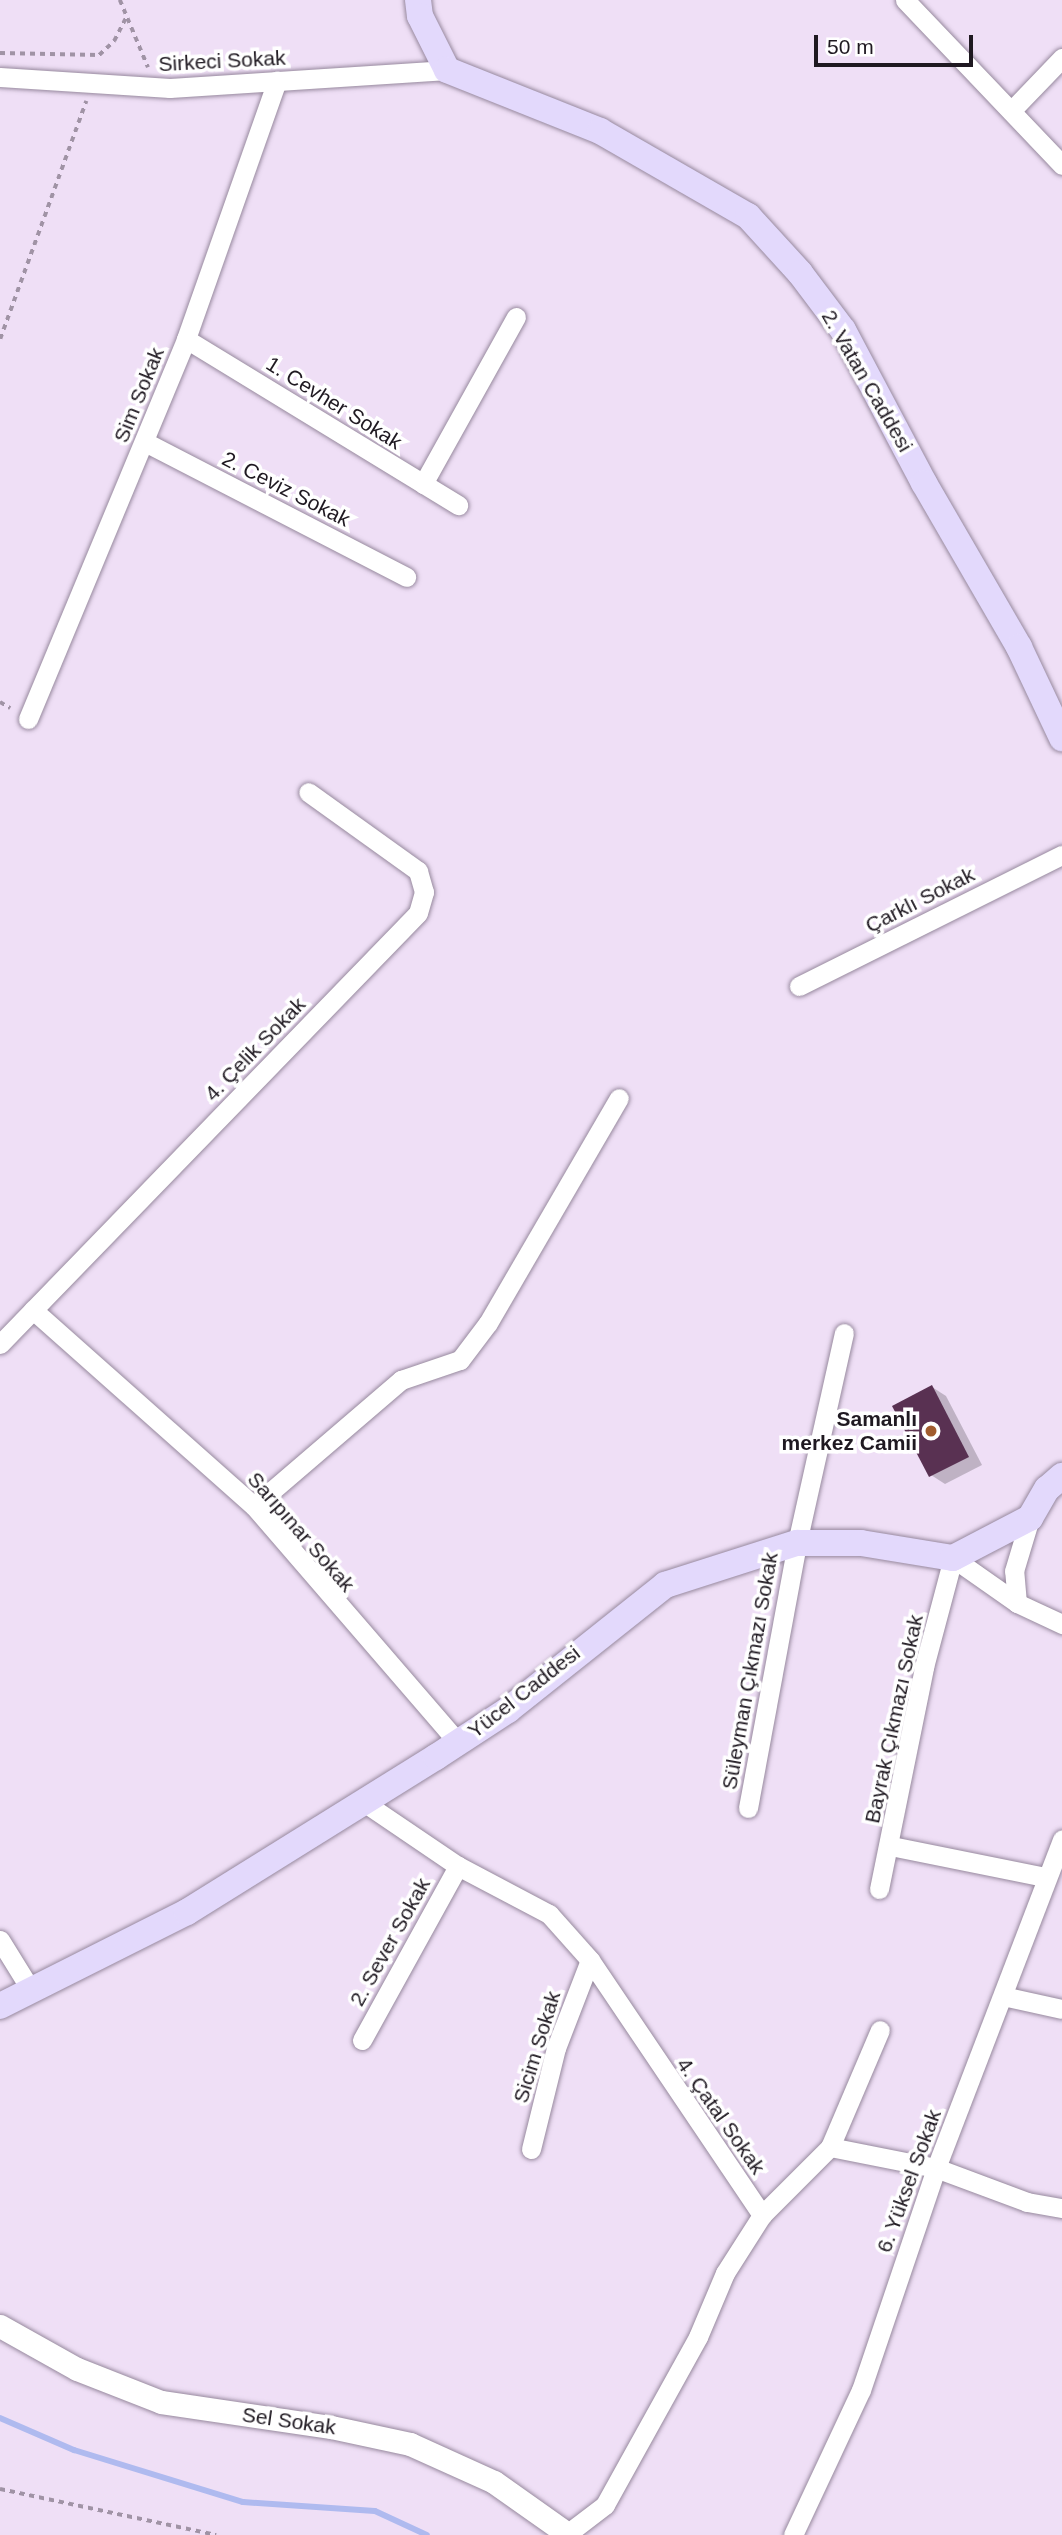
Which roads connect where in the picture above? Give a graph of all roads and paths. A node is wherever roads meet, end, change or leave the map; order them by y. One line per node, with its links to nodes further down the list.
1 (120, 0): 4 (path)
2 (418, 0): 7 (main road)
3 (905, 0): 12 (street)
4 (126, 17): 5 (path); 11 (path)
5 (0, 53)
6 (1062, 58): 12 (street)
7 (447, 70): 9 (street, Sirkeci Sokak); 22 (main road, 2. Vatan Caddesi)
8 (0, 77): 10 (street, Sirkeci Sokak)
9 (277, 81): 11 (street, Sirkeci Sokak); 16 (street, Sim Sokak)
10 (92, 83): 11 (street, Sirkeci Sokak); 15 (path)
11 (149, 87)
12 (1011, 111): 13 (street)
13 (1062, 165)
14 (516, 317): 18 (street)
15 (0, 339)
16 (186, 339): 17 (street, Sim Sokak); 18 (street, 1. Cevher Sokak)
17 (145, 442): 20 (street, 2. Ceviz Sokak); 21 (street, Sim Sokak)
18 (423, 484): 19 (street, 1. Cevher Sokak)
19 (458, 505)
20 (406, 577)
21 (28, 719)
22 (1062, 738)
23 (308, 792): 27 (street, 4. Çelik Sokak)
24 (1062, 855): 25 (street, Çarklı Sokak)
25 (799, 986)
26 (619, 1098): 31 (street)
27 (33, 1310): 29 (street, 4. Çelik Sokak); 31 (street, Sarıpınar Sokak)
28 (844, 1333): 33 (street, Süleyman Çıkmazı Sokak)
29 (0, 1344)
30 (1062, 1476): 32 (main road)
31 (254, 1506): 37 (street, Sarıpınar Sokak)
32 (1030, 1518): 34 (main road); 35 (street)
33 (797, 1543): 34 (main road, Yücel Caddesi); 37 (main road, Yücel Caddesi); 39 (street, Süleyman Çıkmazı Sokak)
34 (953, 1558): 35 (street); 41 (street, Bayrak Çıkmazı Sokak)
35 (1017, 1603): 36 (street)
36 (1062, 1624)
37 (458, 1742): 38 (main road, Yücel Caddesi)
38 (362, 1801): 42 (street, 4. Çatal Sokak); 47 (main road, Yücel Caddesi)
39 (748, 1808)
40 (1062, 1839): 43 (street, 6. Yüksel Sokak)
41 (891, 1846): 43 (street); 44 (street, Bayrak Çıkmazı Sokak)
42 (458, 1866): 46 (street, 4. Çatal Sokak); 52 (street, 2. Sever Sokak)
43 (1045, 1877): 48 (street, 6. Yüksel Sokak)
44 (879, 1889)
45 (0, 1940): 47 (street)
46 (590, 1960): 54 (street, Sicim Sokak); 57 (street, 4. Çatal Sokak)
47 (31, 1990): 49 (main road, Yücel Caddesi)
48 (1003, 1996): 50 (street); 55 (street, 6. Yüksel Sokak)
49 (0, 2006)
50 (1062, 2009)
51 (880, 2030): 53 (street)
52 (362, 2040)
53 (830, 2147): 55 (street); 57 (street)
54 (531, 2149)
55 (936, 2168): 56 (street); 62 (street, 6. Yüksel Sokak)
56 (1062, 2208)
57 (762, 2215): 60 (street)
58 (0, 2326): 60 (street, Sel Sokak)
59 (0, 2489): 61 (path)
60 (568, 2534)
61 (216, 2535)
62 (793, 2535)

